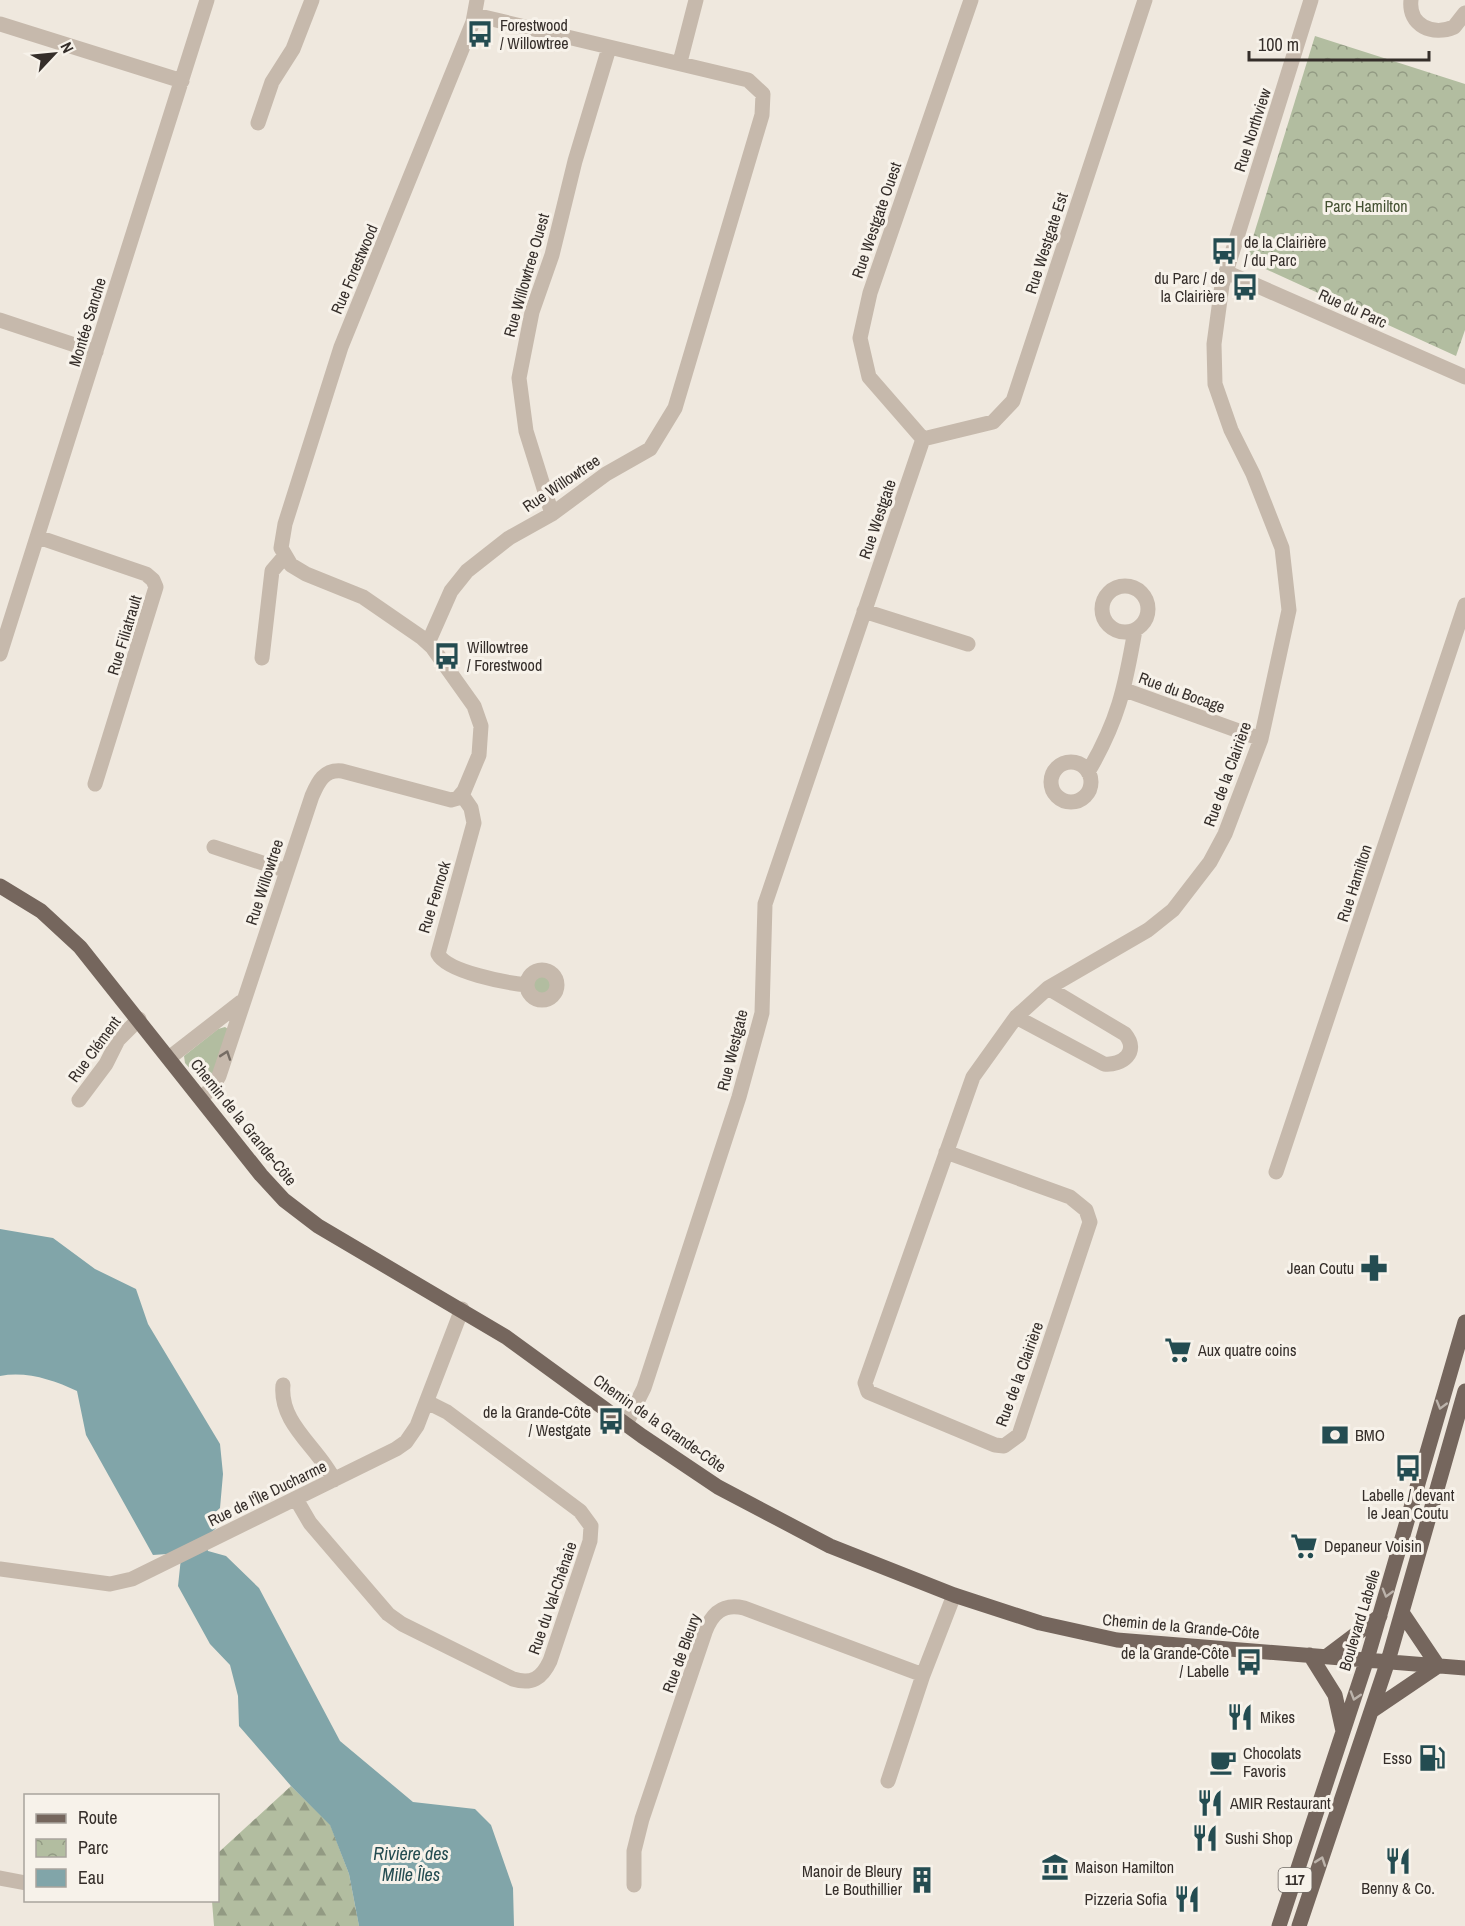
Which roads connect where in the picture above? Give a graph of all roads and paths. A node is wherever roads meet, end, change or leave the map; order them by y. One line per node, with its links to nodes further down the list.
1 (207, 0): 13 (street, Montée Sanche)
2 (312, 0): 14 (street)
3 (696, 0): 12 (street)
4 (971, 0): 19 (street, Rue Westgate Ouest)
5 (1145, 0): 19 (street, Rue Westgate Est)
6 (1311, 0): 15 (street, Rue Northview)
7 (1411, 0): 9 (street)
8 (476, 7): 11 (street, Rue Willowtree); 22 (street, Rue Forestwood)
9 (1465, 12)
10 (0, 24): 13 (street)
11 (609, 48): 12 (street, Rue Willowtree); 20 (street, Rue Willowtree Ouest)
12 (680, 62): 20 (street, Rue Willowtree)
13 (182, 81): 17 (street, Montée Sanche)
14 (258, 123)
15 (1226, 272): 18 (street, Rue du Parc); 31 (street, Rue de la Clairière)
16 (0, 320): 17 (street)
17 (96, 352): 21 (street, Montée Sanche)
18 (1465, 377)
19 (923, 439): 24 (street, Rue Westgate)
20 (552, 513): 26 (street, Rue Willowtree)
21 (38, 537): 28 (street, Montée Sanche); 33 (street, Rue Filiatrault)
22 (284, 557): 26 (street); 29 (street, Rue Forestwood)
23 (1465, 605): 47 (street, Rue Hamilton)
24 (864, 611): 27 (street); 53 (street, Rue Westgate)
25 (1135, 630): 30 (street, Rue du Bocage)
26 (428, 643): 34 (street)
27 (968, 644)
28 (0, 654)
29 (262, 658)
30 (1125, 690): 31 (street, Rue du Bocage); 32 (street, Rue du Bocage)
31 (1261, 739): 39 (street, Rue de la Clairière)
32 (1088, 772)
33 (95, 784)
34 (462, 795): 36 (street, Rue Willowtree); 38 (street, Rue Fenrock)
35 (214, 847): 36 (street)
36 (286, 871): 40 (street, Rue Willowtree)
37 (0, 886): 42 (main road, Chemin de la Grande-Côte)
38 (527, 985)
39 (1048, 988): 41 (street, Rue de la Clairière); 41 (street)
40 (242, 1002): 43 (street); 44 (street, Rue Willowtree, one-way to 40)
41 (1016, 1017): 46 (street, Rue de la Clairière)
42 (139, 1019): 43 (main road, Chemin de la Grande-Côte); 45 (street, Rue Clément)
43 (169, 1058): 44 (main road, Chemin de la Grande-Côte)
44 (201, 1098): 48 (main road, Chemin de la Grande-Côte)
45 (79, 1100)
46 (946, 1152): 46 (street, Rue de la Clairière)
47 (1276, 1172)
48 (462, 1309): 52 (street, Rue de l'Île Ducharme); 53 (main road, Chemin de la Grande-Côte)
49 (1465, 1322): 59 (main road, Boulevard Labelle / 117, one-way to 59)
50 (283, 1385): 54 (street)
51 (1465, 1391): 58 (main road, 117)
52 (427, 1402): 54 (street, Rue de l'Île Ducharme); 55 (street, Rue du Val-Chênaie)
53 (626, 1424): 57 (main road, Chemin de la Grande-Côte)
54 (334, 1480): 55 (street, Rue de l'Île Ducharme)
55 (296, 1499): 56 (street, Rue de l'Île Ducharme)
56 (0, 1569)
57 (954, 1595): 60 (main road, Chemin de la Grande-Côte); 66 (street)
58 (1402, 1614): 63 (main road, 117); 64 (main road)
59 (1380, 1616): 61 (main road); 62 (main road, Boulevard Labelle / 117)
60 (1310, 1655): 61 (main road, Chemin de la Grande-Côte); 68 (main road)
61 (1327, 1656): 62 (main road, Chemin de la Grande-Côte)
62 (1367, 1659): 63 (main road, Chemin de la Grande-Côte); 68 (main road, Boulevard Labelle / 117, one-way to 68)
63 (1388, 1661): 64 (main road, Chemin de la Grande-Côte); 67 (main road, 117)
64 (1438, 1666): 65 (main road, Chemin de la Grande-Côte); 67 (main road)
65 (1465, 1668)
66 (923, 1675): 69 (street); 72 (street, Rue de Bleury)
67 (1373, 1710): 74 (main road, 117, one-way to 67)
68 (1344, 1734): 73 (main road, Boulevard Labelle / 117)
69 (888, 1781)
70 (0, 1878): 71 (street)
71 (24, 1883)
72 (634, 1885)
73 (1279, 1926)
74 (1299, 1926)

